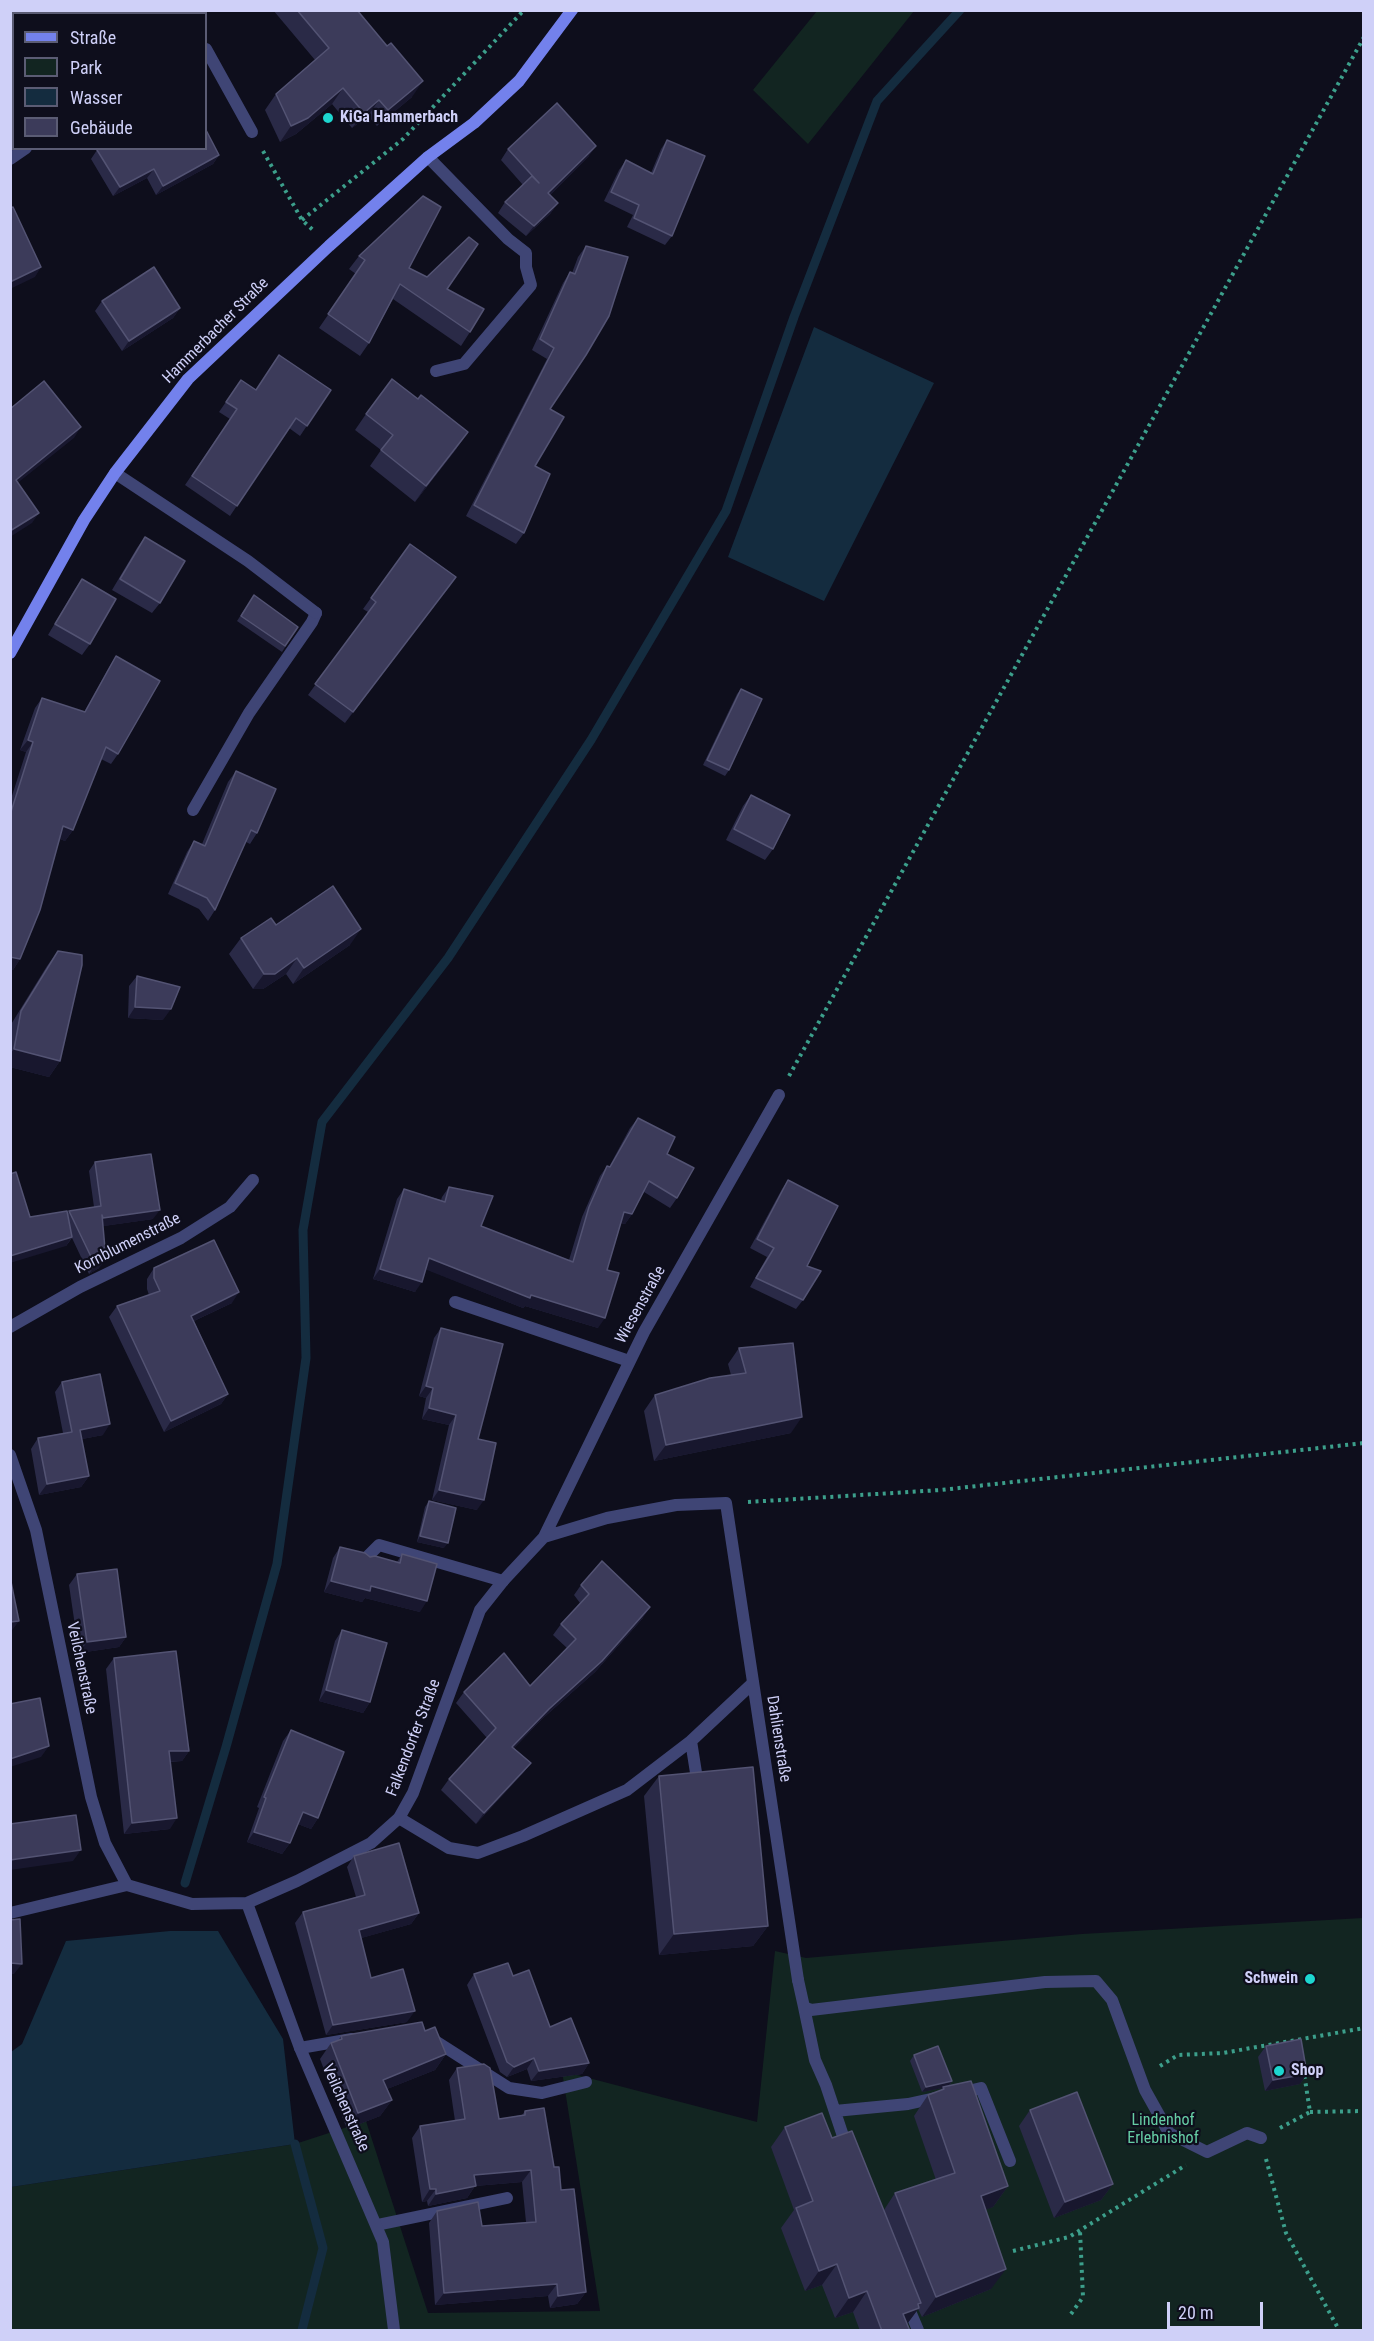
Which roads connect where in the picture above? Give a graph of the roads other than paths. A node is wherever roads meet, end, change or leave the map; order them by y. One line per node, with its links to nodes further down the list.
1 (572, 10): 5 (main road, Hammerbacher Straße)
2 (207, 51): 3 (street)
3 (252, 132)
4 (23, 150): 6 (street)
5 (428, 158): 7 (street); 8 (main road, Hammerbacher Straße)
6 (10, 159)
7 (436, 371)
8 (115, 473): 9 (main road, Hammerbacher Straße); 10 (street)
9 (10, 653)
10 (193, 810)
11 (779, 1095): 15 (street, Wiesenstraße)
12 (253, 1180): 14 (street, Kornblumenstraße)
13 (455, 1302): 15 (street)
14 (10, 1327)
15 (629, 1361): 18 (street, Wiesenstraße)
16 (10, 1455): 25 (street, Veilchenstraße)
17 (726, 1503): 18 (street, Falkendorfer Straße); 21 (street, Dahlienstraße)
18 (544, 1537): 20 (street, Falkendorfer Straße)
19 (364, 1560): 20 (street)
20 (502, 1581): 24 (street, Falkendorfer Straße)
21 (753, 1683): 22 (street); 28 (street, Dahlienstraße)
22 (691, 1741): 23 (street); 24 (street)
23 (697, 1779)
24 (399, 1818): 26 (street, Falkendorfer Straße)
25 (127, 1885): 26 (street, Falkendorfer Straße); 27 (street, Falkendorfer Straße)
26 (247, 1903): 31 (street, Veilchenstraße)
27 (10, 1913)
28 (804, 2007): 33 (street, Dahlienstraße); 34 (street)
29 (417, 2029): 32 (street)
30 (363, 2037): 31 (street)
31 (300, 2048): 38 (street, Veilchenstraße)
32 (586, 2082)
33 (835, 2111): 35 (street, Dahlienstraße); 36 (street)
34 (1261, 2139)
35 (851, 2161)
36 (1010, 2161)
37 (507, 2198): 38 (street)
38 (377, 2225): 40 (street, Veilchenstraße)
39 (901, 2288): 41 (street)
40 (394, 2331)
41 (918, 2331)

